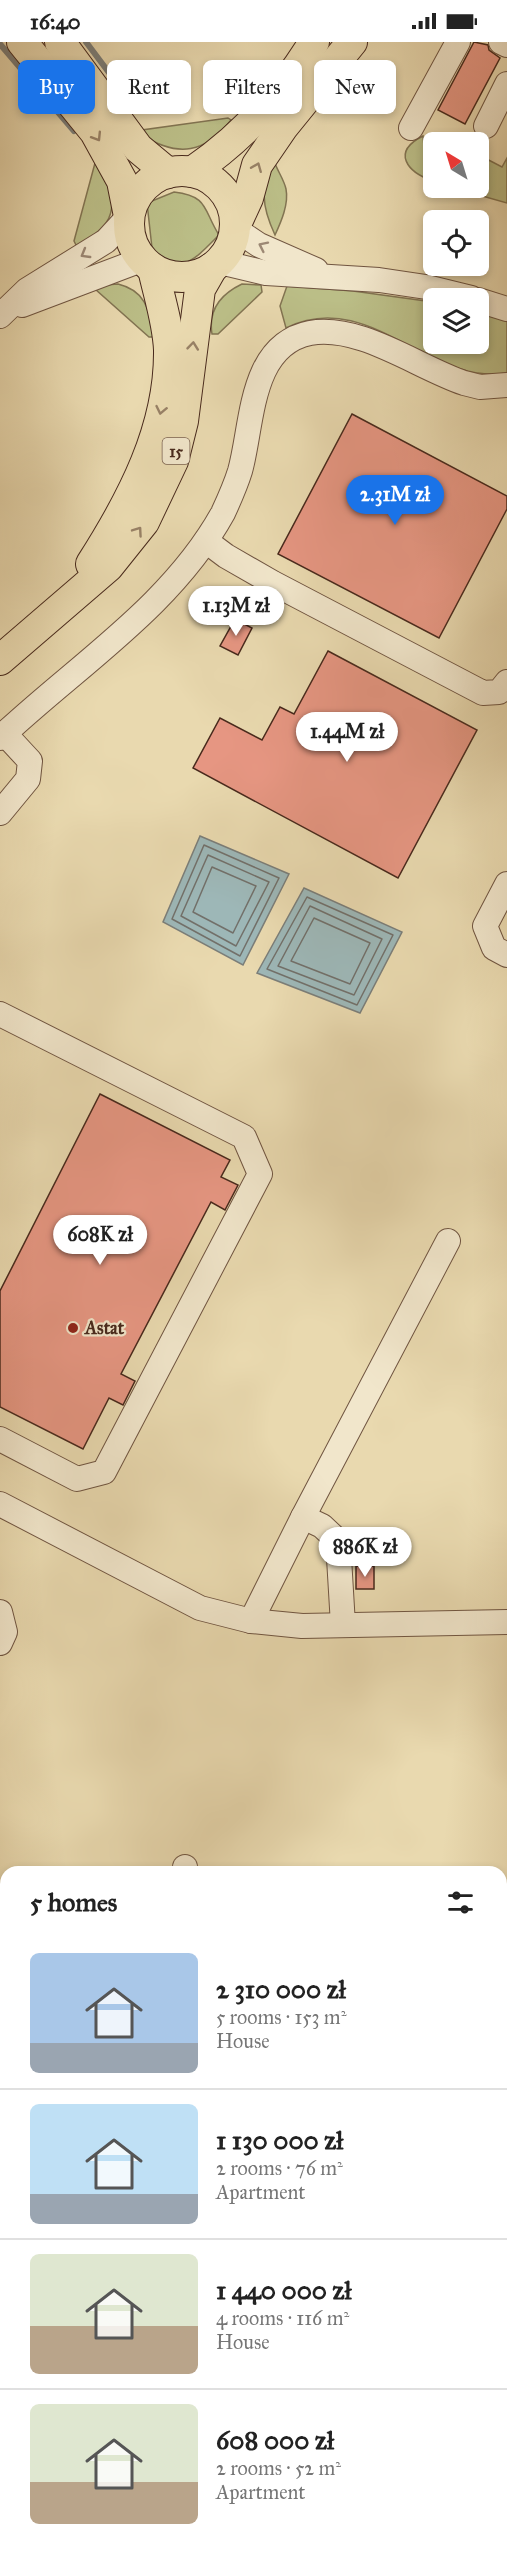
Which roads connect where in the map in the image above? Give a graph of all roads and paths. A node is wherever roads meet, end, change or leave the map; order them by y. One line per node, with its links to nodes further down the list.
1 (22, 42): 12 (main road, 15, one-way to 12)
2 (60, 42): 11 (main road)
3 (314, 42): 11 (main road)
4 (352, 42): 13 (main road, one-way to 4)
5 (458, 42): 10 (street)
6 (501, 42): 7 (street)
7 (507, 45)
8 (507, 84): 9 (street)
9 (486, 126)
10 (411, 128)
11 (180, 172): 12 (main road); 13 (main road)
12 (129, 216): 14 (main road, 15); 20 (street, one-way to 20)
13 (236, 225): 15 (main road, 15); 16 (street, one-way to 13)
14 (147, 265): 15 (main road); 20 (street); 23 (main road, 15, one-way to 23)
15 (216, 265): 16 (street); 23 (main road, 15, one-way to 15)
16 (332, 276): 17 (street)
17 (430, 288)
18 (489, 303): 19 (street)
19 (507, 309)
20 (2, 315)
21 (507, 385): 22 (street)
22 (206, 541): 25 (street); 26 (street)
23 (67, 601): 24 (main road, 15)
24 (0, 660)
25 (507, 682)
26 (2, 736): 27 (street)
27 (0, 813)
28 (507, 884): 29 (street)
29 (507, 955)
30 (0, 1014): 32 (street)
31 (448, 1241): 34 (street)
32 (0, 1439)
33 (0, 1504): 36 (street)
34 (303, 1517): 36 (street); 38 (street)
35 (0, 1612): 39 (street)
36 (251, 1621): 38 (street)
37 (507, 1622): 38 (street)
38 (343, 1625)
39 (0, 1643)

